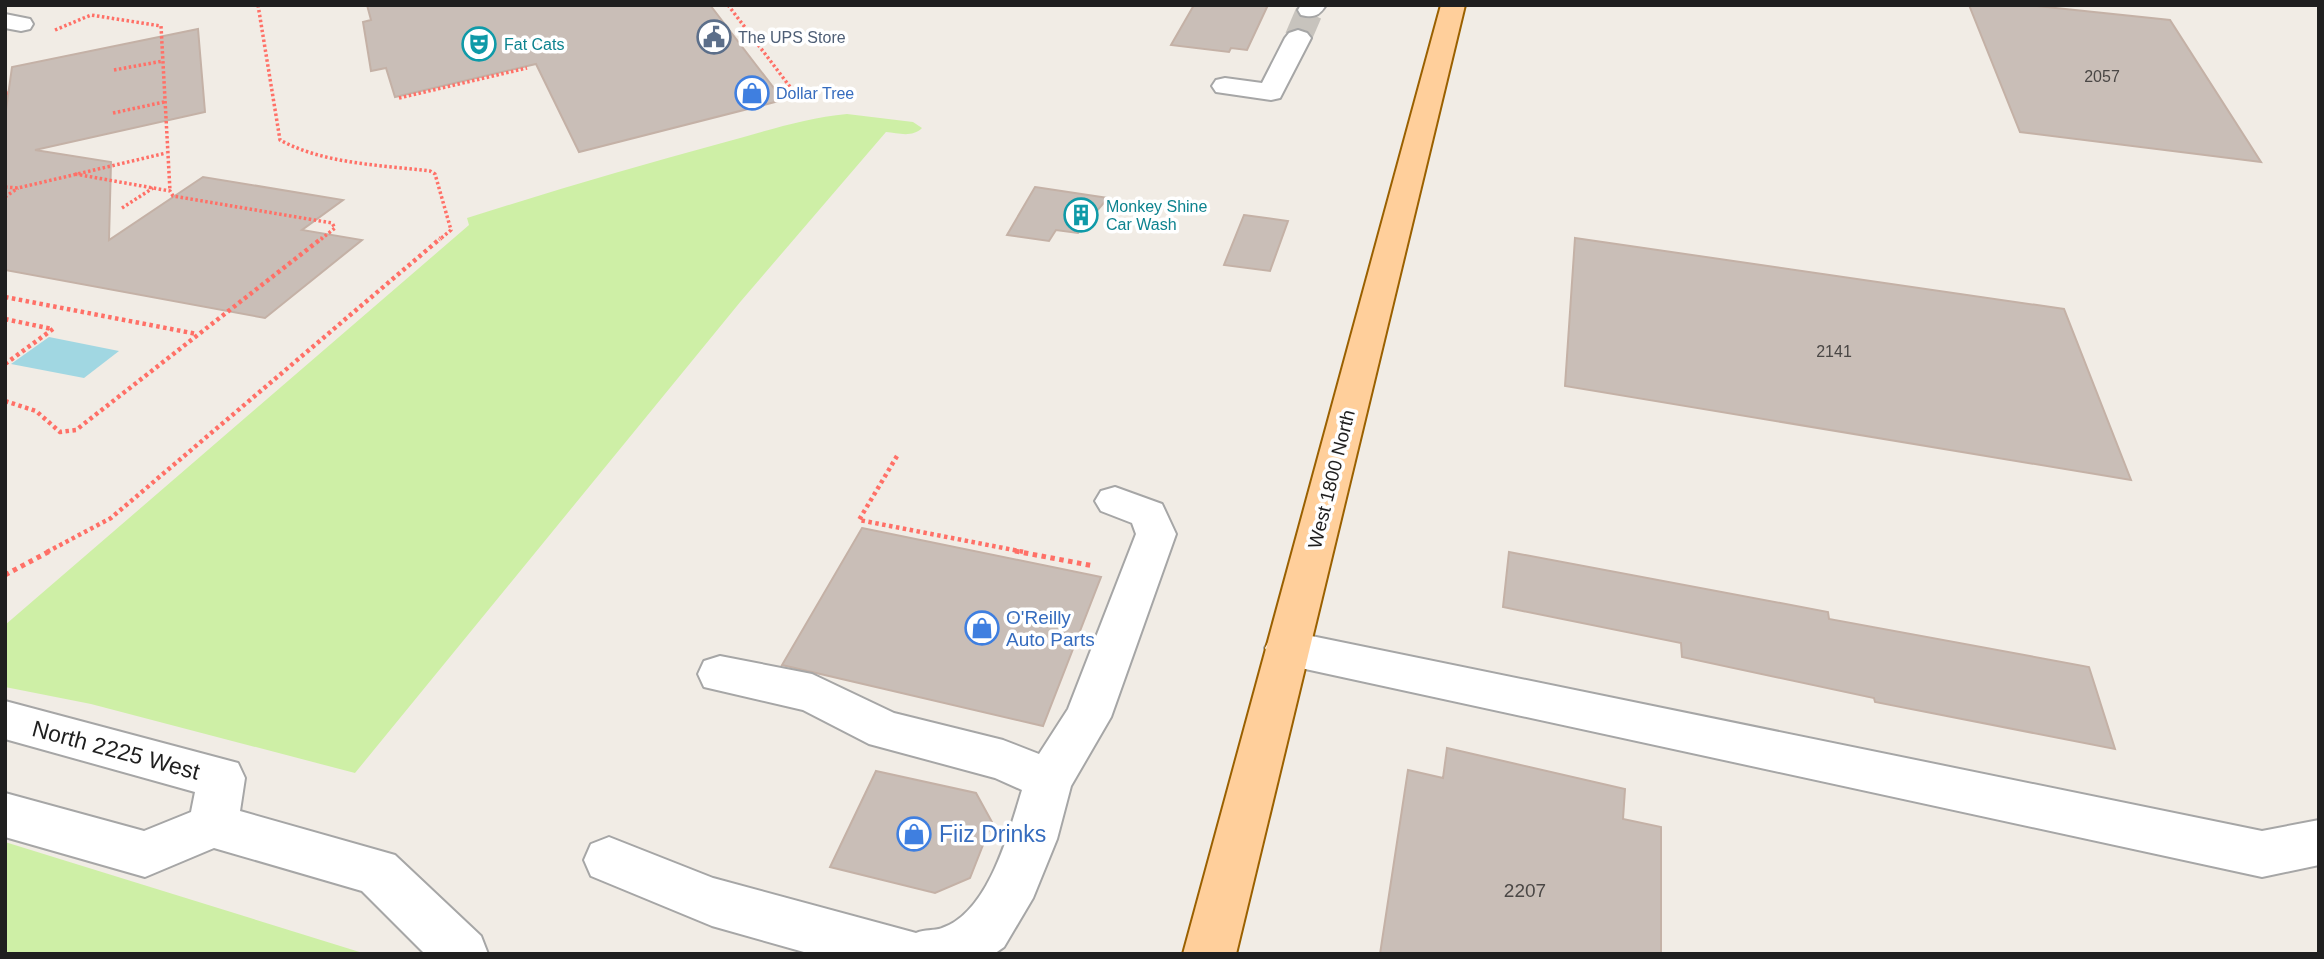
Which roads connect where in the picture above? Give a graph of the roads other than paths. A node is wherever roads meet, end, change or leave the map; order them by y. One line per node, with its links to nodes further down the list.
1 (1453, 5): 5 (main road, West 1800 North)
2 (1298, 38): 3 (street)
3 (1225, 86)
4 (1115, 501): 8 (street)
5 (1287, 648): 11 (street); 16 (main road, West 1800 North)
6 (720, 674): 8 (street)
7 (5, 720): 10 (street, North 2225 West)
8 (1049, 780): 15 (street)
9 (5, 815): 10 (street)
10 (213, 826): 13 (street)
11 (2319, 842)
12 (609, 860): 14 (street)
13 (462, 954)
14 (904, 954)
15 (928, 954)
16 (1209, 954)

